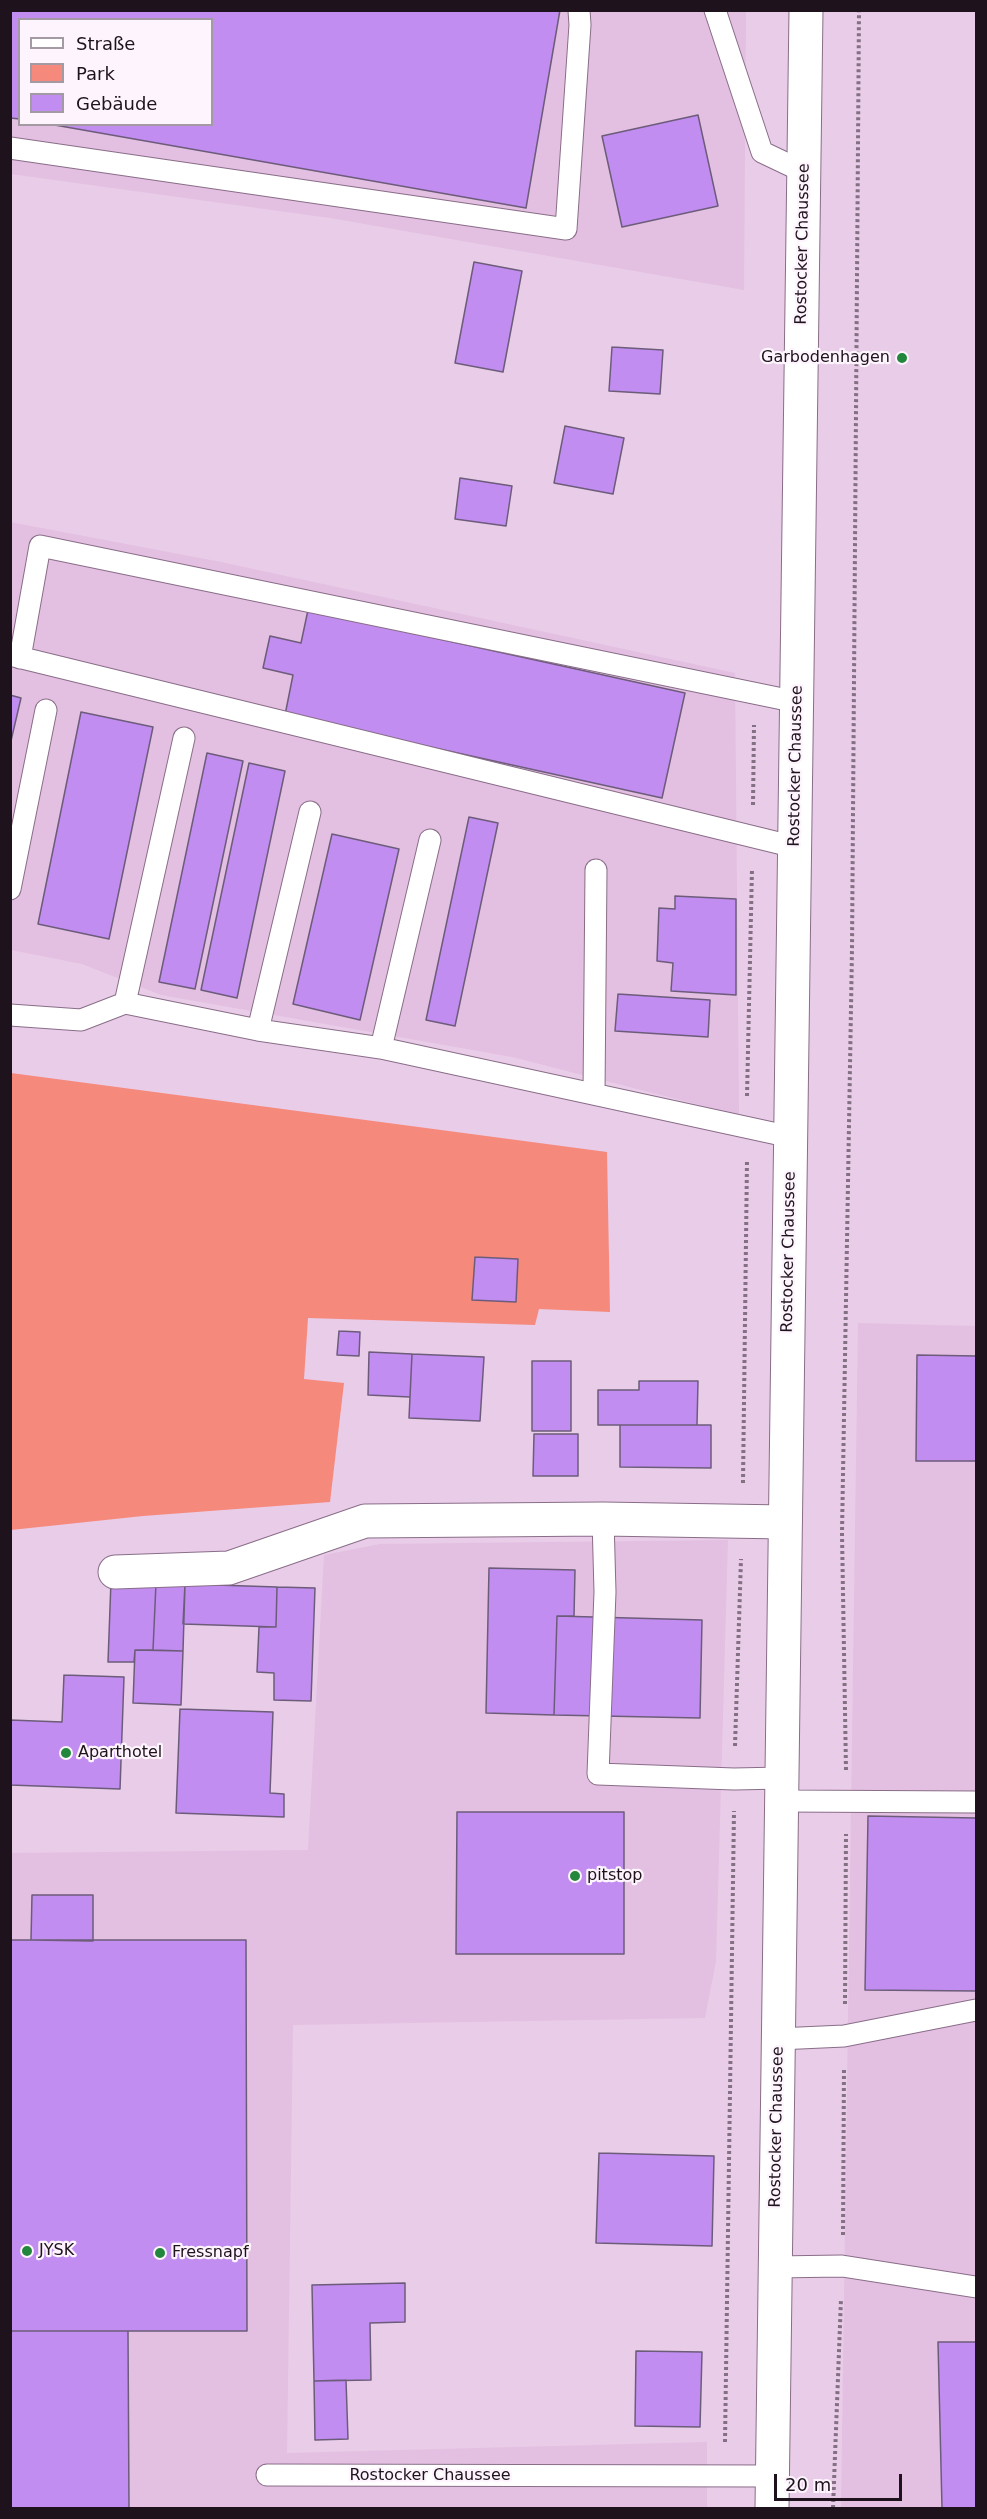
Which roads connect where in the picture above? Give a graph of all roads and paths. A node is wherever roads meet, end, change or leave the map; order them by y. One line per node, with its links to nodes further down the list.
1 (579, 10): 5 (lane)
2 (715, 10): 6 (lane)
3 (806, 10): 6 (main road, Rostocker Chaussee)
4 (859, 10): 31 (path)
5 (10, 148)
6 (804, 172): 9 (main road, Rostocker Chaussee)
7 (15, 656): 8 (lane); 13 (lane)
8 (754, 693): 9 (lane); 13 (path)
9 (797, 702): 15 (main road, Rostocker Chaussee)
10 (46, 710): 17 (lane)
11 (184, 738): 18 (lane)
12 (310, 812): 20 (lane)
13 (752, 838): 15 (lane); 23 (path)
14 (430, 840): 21 (lane)
15 (795, 847): 24 (main road, Rostocker Chaussee)
16 (596, 870): 22 (lane)
17 (10, 889)
18 (125, 1003): 19 (lane); 20 (lane)
19 (10, 1014)
20 (258, 1030): 21 (lane)
21 (381, 1048): 22 (lane)
22 (594, 1094): 23 (lane)
23 (747, 1127): 24 (lane); 26 (path)
24 (791, 1137): 27 (main road, Rostocker Chaussee)
25 (603, 1519): 26 (main road); 28 (main road); 29 (lane)
26 (743, 1521): 27 (main road); 29 (path)
27 (785, 1522): 30 (main road, Rostocker Chaussee)
28 (116, 1572)
29 (734, 1779): 30 (lane); 41 (path)
30 (782, 1789): 31 (lane); 35 (main road, Rostocker Chaussee)
31 (846, 1801): 32 (lane); 34 (path)
32 (976, 1802)
33 (976, 2010): 34 (lane)
34 (844, 2036): 35 (lane); 36 (path)
35 (778, 2039): 37 (main road, Rostocker Chaussee)
36 (842, 2266): 37 (lane); 38 (lane); 43 (path)
37 (775, 2267): 40 (main road, Rostocker Chaussee)
38 (976, 2287)
39 (267, 2475): 41 (lane, Rostocker Chaussee)
40 (772, 2476): 41 (lane, Rostocker Chaussee); 42 (main road, Rostocker Chaussee)
41 (725, 2477)
42 (772, 2508)
43 (833, 2508)

